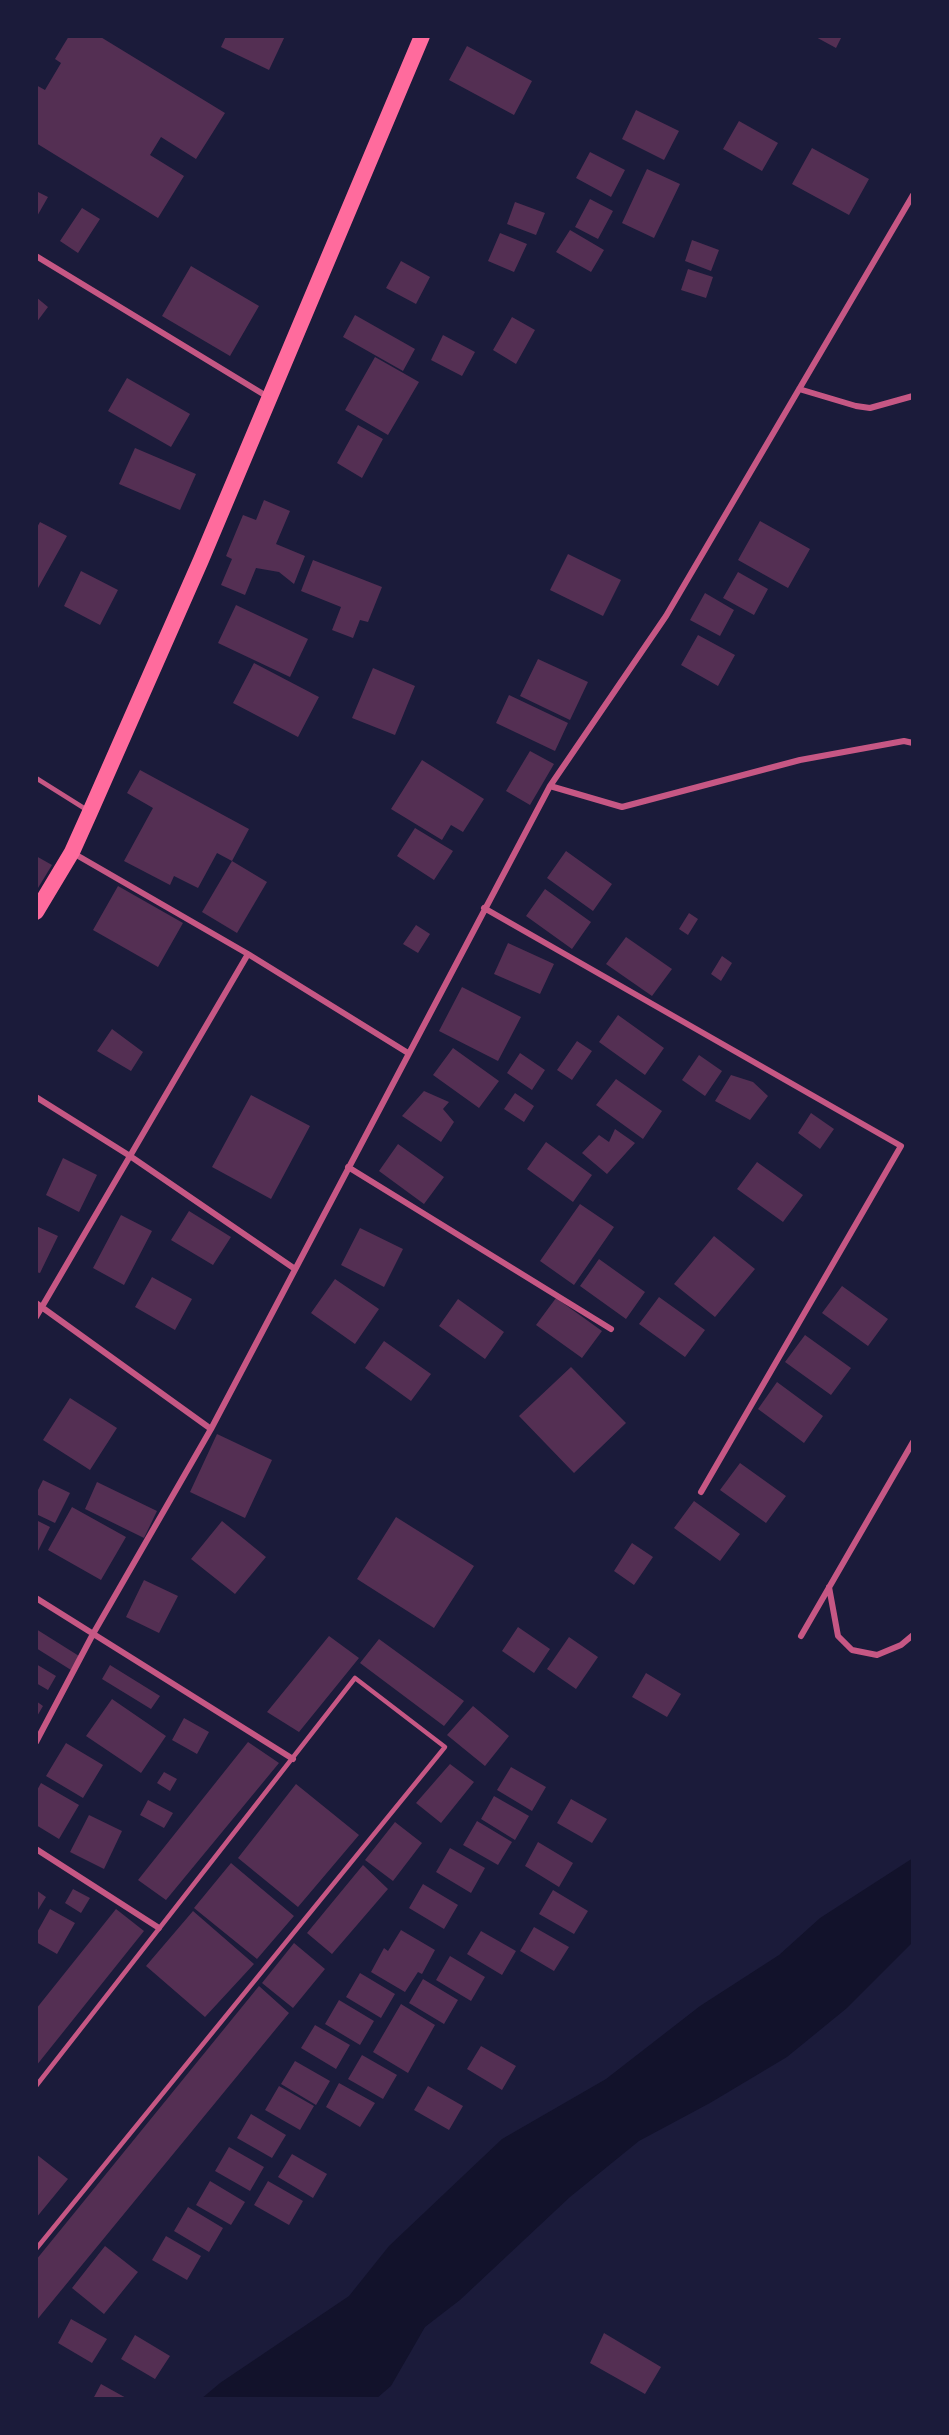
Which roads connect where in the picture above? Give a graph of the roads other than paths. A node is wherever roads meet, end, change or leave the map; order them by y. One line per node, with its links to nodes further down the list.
1 (422, 36): 6 (highway)
2 (913, 195): 4 (street)
3 (36, 256): 6 (street)
4 (799, 389): 5 (street); 9 (street)
5 (913, 396)
6 (269, 398): 10 (highway)
7 (913, 743): 9 (street)
8 (36, 778): 10 (lane)
9 (550, 786): 12 (street)
10 (90, 812): 11 (highway)
11 (72, 852): 13 (highway); 14 (street)
12 (484, 908): 15 (street); 25 (street)
13 (36, 912)
14 (248, 954): 15 (street); 17 (street)
15 (408, 1053): 18 (street)
16 (36, 1097): 17 (street)
17 (130, 1156): 19 (street); 20 (street)
18 (348, 1167): 19 (street); 22 (street)
19 (295, 1269): 23 (street)
20 (39, 1305): 21 (street); 23 (street)
21 (36, 1317)
22 (611, 1329)
23 (211, 1429): 28 (street)
24 (913, 1442): 26 (street)
25 (700, 1492)
26 (829, 1587): 29 (street); 30 (street)
27 (36, 1598): 28 (street)
28 (93, 1634): 31 (street); 32 (street)
29 (913, 1635)
30 (801, 1636)
31 (36, 1742)
32 (293, 1759): 34 (lane); 36 (lane)
33 (36, 1849): 34 (street)
34 (159, 1928): 35 (lane)
35 (36, 2086)
36 (36, 2249)

